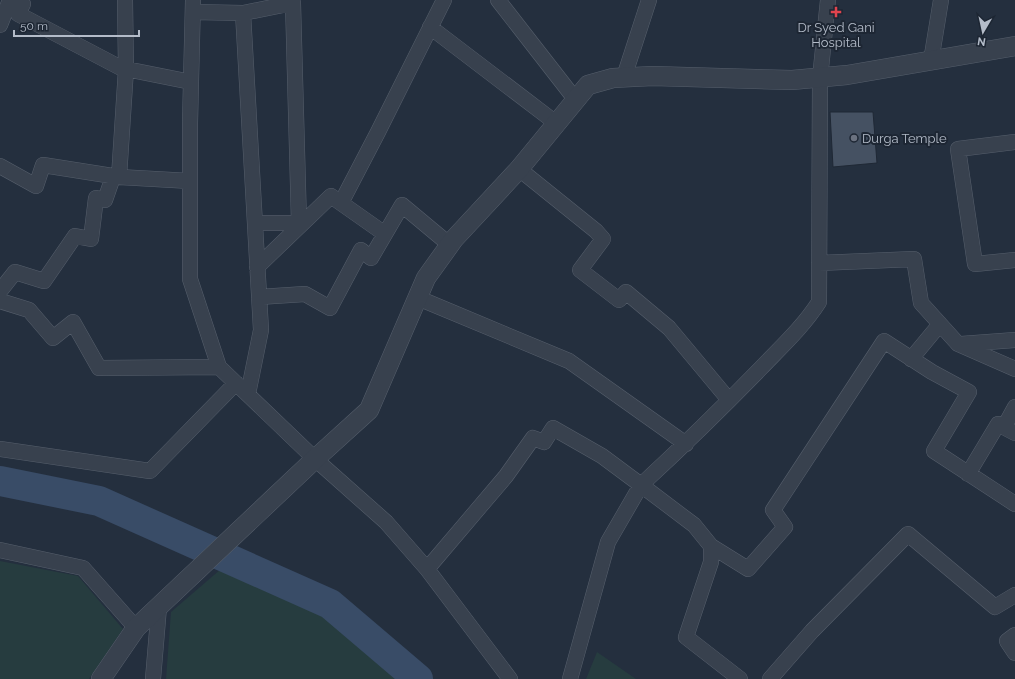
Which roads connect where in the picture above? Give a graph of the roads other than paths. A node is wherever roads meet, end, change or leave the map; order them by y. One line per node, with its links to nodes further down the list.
1 (125, 0): 14 (street)
2 (444, 0): 11 (street)
3 (498, 0): 18 (street)
4 (649, 0): 15 (street)
5 (828, 0): 16 (street)
6 (941, 0): 13 (street)
7 (17, 1): 10 (street); 14 (street)
8 (193, 6): 9 (street); 17 (street)
9 (243, 13): 26 (street); 26 (street)
10 (0, 26)
11 (430, 27): 19 (street); 25 (street)
12 (1015, 46): 13 (street)
13 (931, 60): 16 (street)
14 (126, 69): 17 (street); 23 (street)
15 (624, 77): 16 (street); 18 (street)
16 (820, 78): 30 (street)
17 (191, 82): 24 (street)
18 (575, 99): 19 (street)
19 (556, 123): 22 (street)
20 (1015, 142): 29 (street)
21 (0, 166): 23 (street)
22 (519, 169): 28 (street); 44 (street)
23 (116, 177): 24 (street); 32 (street)
24 (190, 181): 40 (street)
25 (341, 203): 27 (street); 31 (street)
26 (255, 223): 31 (street)
27 (385, 234): 28 (street); 33 (street)
28 (450, 244): 34 (street)
29 (1015, 260)
30 (819, 263): 36 (street); 44 (street)
31 (257, 268): 33 (street)
32 (0, 291)
33 (259, 297): 43 (street)
34 (418, 298): 47 (street); 49 (street)
35 (0, 302): 40 (street)
36 (940, 324): 38 (street); 39 (street)
37 (1015, 340): 38 (street)
38 (958, 344): 41 (street)
39 (911, 359): 50 (street); 53 (street)
40 (219, 367): 42 (street)
41 (1015, 369)
42 (236, 383): 43 (street); 48 (street)
43 (248, 394): 49 (street)
44 (729, 400): 47 (street)
45 (1015, 408): 46 (street)
46 (1010, 430): 50 (street)
47 (686, 444): 51 (street)
48 (0, 449)
49 (315, 459): 55 (street); 57 (street)
50 (968, 474): 52 (street)
51 (641, 485): 53 (street); 55 (street); 64 (street)
52 (1015, 504)
53 (711, 546): 65 (street)
54 (0, 550): 58 (street)
55 (427, 569): 63 (street)
56 (1015, 595): 66 (street)
57 (159, 607): 58 (street); 62 (street)
58 (136, 628): 61 (street)
59 (1015, 636): 60 (street)
60 (1015, 653)
61 (101, 679)
62 (153, 679)
63 (510, 679)
64 (570, 679)
65 (740, 679)
66 (770, 679)

